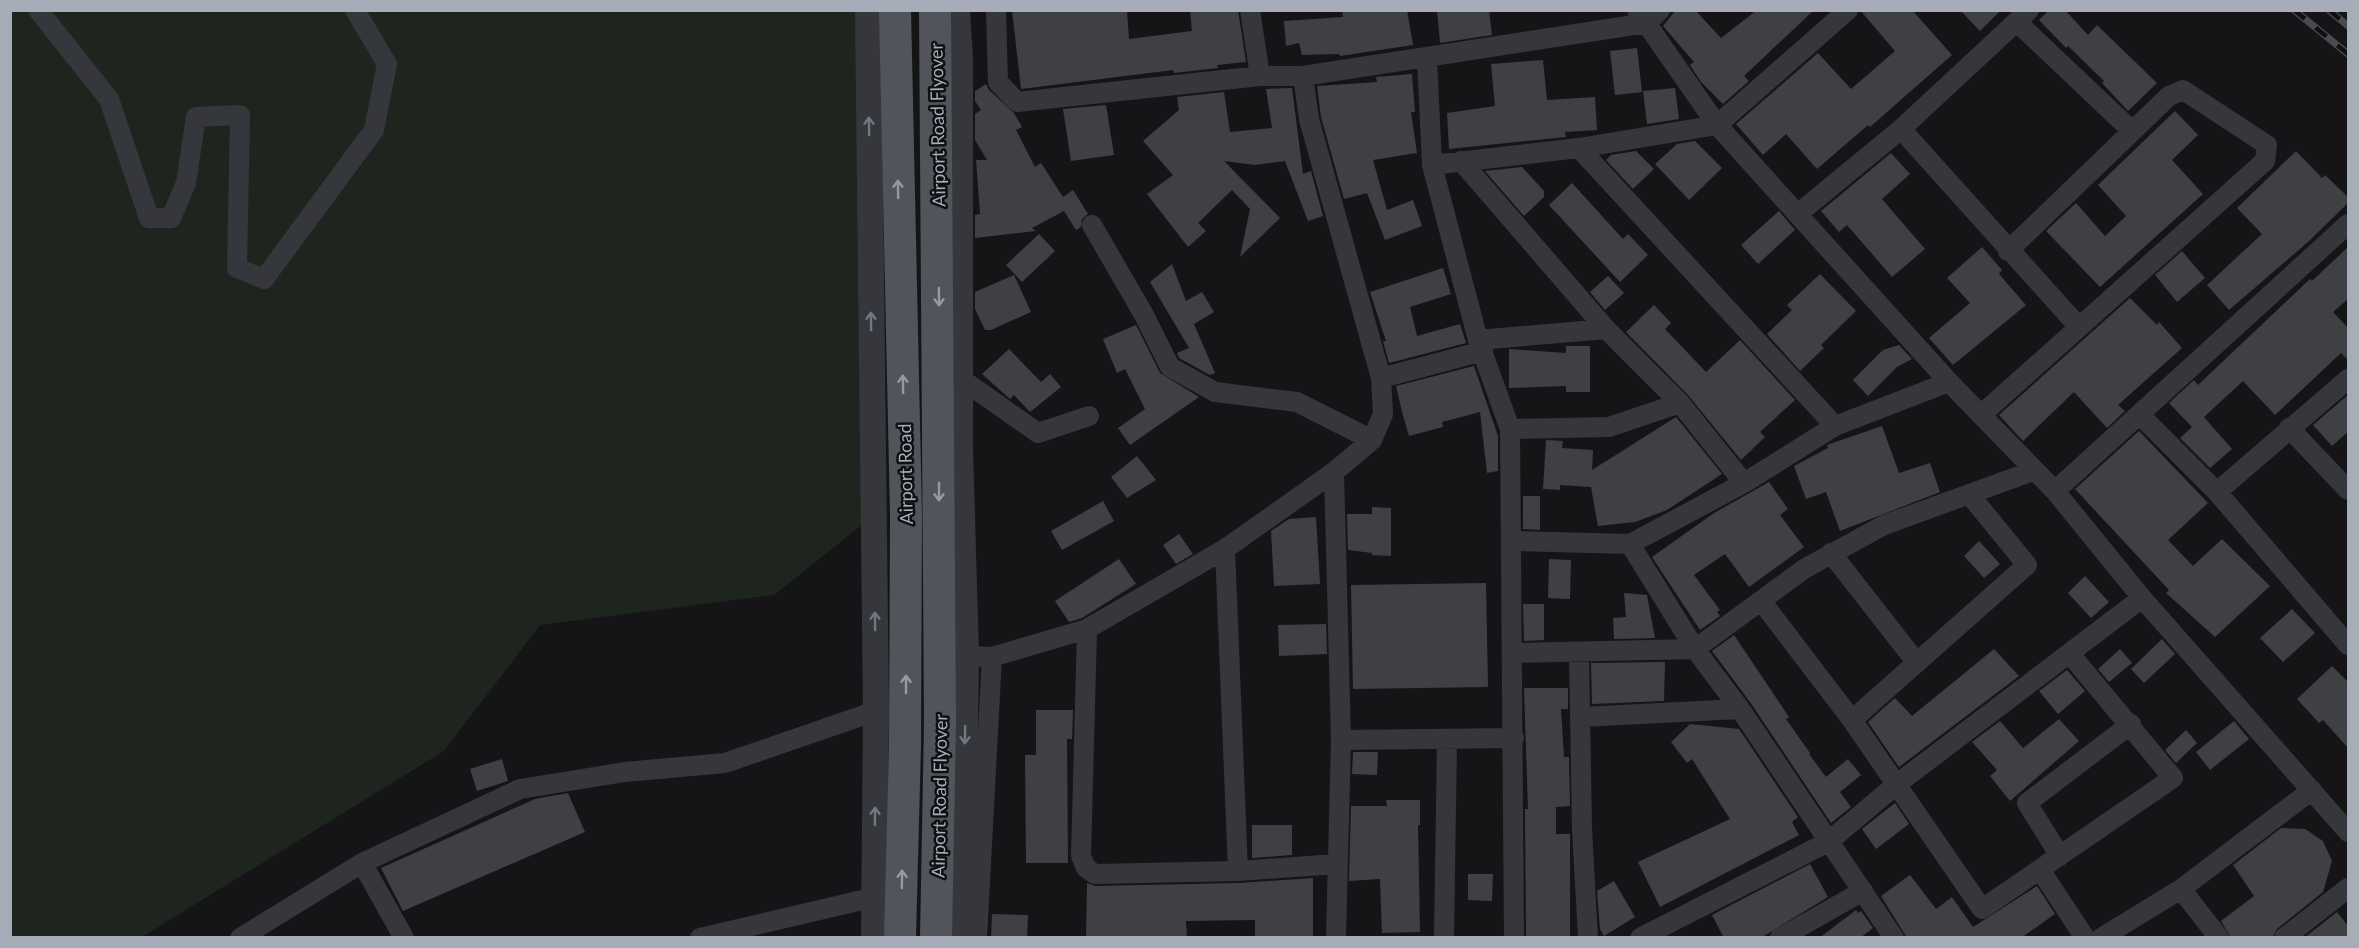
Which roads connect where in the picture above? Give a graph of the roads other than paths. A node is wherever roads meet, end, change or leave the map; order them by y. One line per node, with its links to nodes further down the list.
1 (38, 10): 2 (street)
2 (355, 10)
3 (868, 10): 64 (street, one-way to 3)
4 (895, 10): 89 (main road, Airport Road, one-way to 4)
5 (935, 10): 24 (main road, Airport Road Flyover)
6 (957, 10): 24 (street)
7 (996, 10): 13 (street)
8 (1250, 10): 13 (street)
9 (1848, 10): 15 (street)
10 (1648, 15): 12 (street); 15 (street)
11 (2023, 16): 16 (street); 17 (street)
12 (1427, 58): 14 (street); 20 (street)
13 (1260, 76): 14 (street)
14 (1303, 76): 30 (street)
15 (1717, 125): 18 (street); 21 (street)
16 (1901, 129): 21 (street); 25 (street)
17 (2132, 131): 25 (street); 26 (street)
18 (1580, 148): 19 (street); 37 (street)
19 (1461, 161): 20 (street); 27 (street)
20 (1432, 165): 28 (street)
21 (1798, 213): 32 (street)
22 (2349, 224): 36 (street)
23 (1092, 225): 40 (street)
24 (949, 239): 29 (street); 60 (main road, Airport Road Flyover, one-way to 60)
25 (2008, 251): 26 (street)
26 (2079, 327): 34 (street)
27 (1606, 329): 28 (street); 33 (street)
28 (1480, 345): 30 (street); 39 (street)
29 (960, 378): 35 (street); 60 (street)
30 (1381, 378): 40 (street)
31 (2349, 379): 38 (street)
32 (1949, 382): 34 (street); 37 (street)
33 (1680, 403): 39 (street); 43 (street)
34 (1982, 414): 41 (street)
35 (1089, 416)
36 (2141, 416): 45 (street); 46 (street)
37 (1835, 426): 43 (street)
38 (2289, 428): 44 (street); 46 (street)
39 (1510, 429): 48 (street)
40 (1372, 440): 42 (street)
41 (2033, 471): 45 (street); 47 (street)
42 (1334, 472): 50 (street); 69 (street)
43 (1744, 483): 49 (street)
44 (2349, 490)
45 (2055, 491): 52 (street)
46 (2217, 492): 55 (street)
47 (1969, 494): 51 (street); 62 (street)
48 (1512, 541): 49 (street); 57 (street)
49 (1630, 544): 56 (street)
50 (1225, 549): 54 (street); 78 (street)
51 (1831, 553): 53 (street); 62 (street)
52 (2142, 598): 59 (street); 72 (street)
53 (1762, 602): 56 (street); 66 (street)
54 (1087, 629): 61 (street); 78 (street)
55 (2349, 645)
56 (1695, 650): 58 (street); 63 (street)
57 (1512, 653): 58 (street); 68 (street)
58 (1580, 653): 65 (street)
59 (2070, 654): 67 (street); 71 (street)
60 (953, 655): 61 (street); 90 (main road, Airport Road Flyover); 91 (street, one-way to 91)
61 (992, 657): 92 (street)
62 (1917, 663): 66 (street)
63 (1740, 709): 65 (street); 74 (street)
64 (876, 711): 76 (street); 83 (street, one-way to 64)
65 (1581, 717): 96 (street)
66 (1852, 720): 71 (street)
67 (2131, 724): 75 (street); 75 (street)
68 (1514, 738): 70 (street); 95 (street)
69 (1341, 740): 70 (street); 77 (street)
70 (1447, 740): 94 (street)
71 (1897, 783): 74 (street); 79 (street)
72 (2312, 790): 73 (street); 81 (street)
73 (2349, 832)
74 (1828, 842): 82 (street); 97 (street)
75 (2060, 856): 79 (street)
76 (362, 863): 85 (street); 86 (street)
77 (1337, 864): 78 (street); 93 (street)
78 (1238, 871)
79 (2041, 871): 100 (street)
80 (2349, 888): 103 (street)
81 (2181, 889): 101 (street); 102 (street)
82 (1863, 891): 84 (street); 99 (street)
83 (874, 897): 87 (street); 88 (street)
84 (1804, 931): 98 (street)
85 (240, 938)
86 (404, 938)
87 (700, 938)
88 (874, 938)
89 (900, 938)
90 (936, 938)
91 (962, 938)
92 (977, 938)
93 (1336, 938)
94 (1444, 938)
95 (1514, 938)
96 (1588, 938)
97 (1640, 938)
98 (1780, 938)
99 (1894, 938)
100 (2085, 938)
101 (2101, 938)
102 (2219, 938)
103 (2284, 938)

